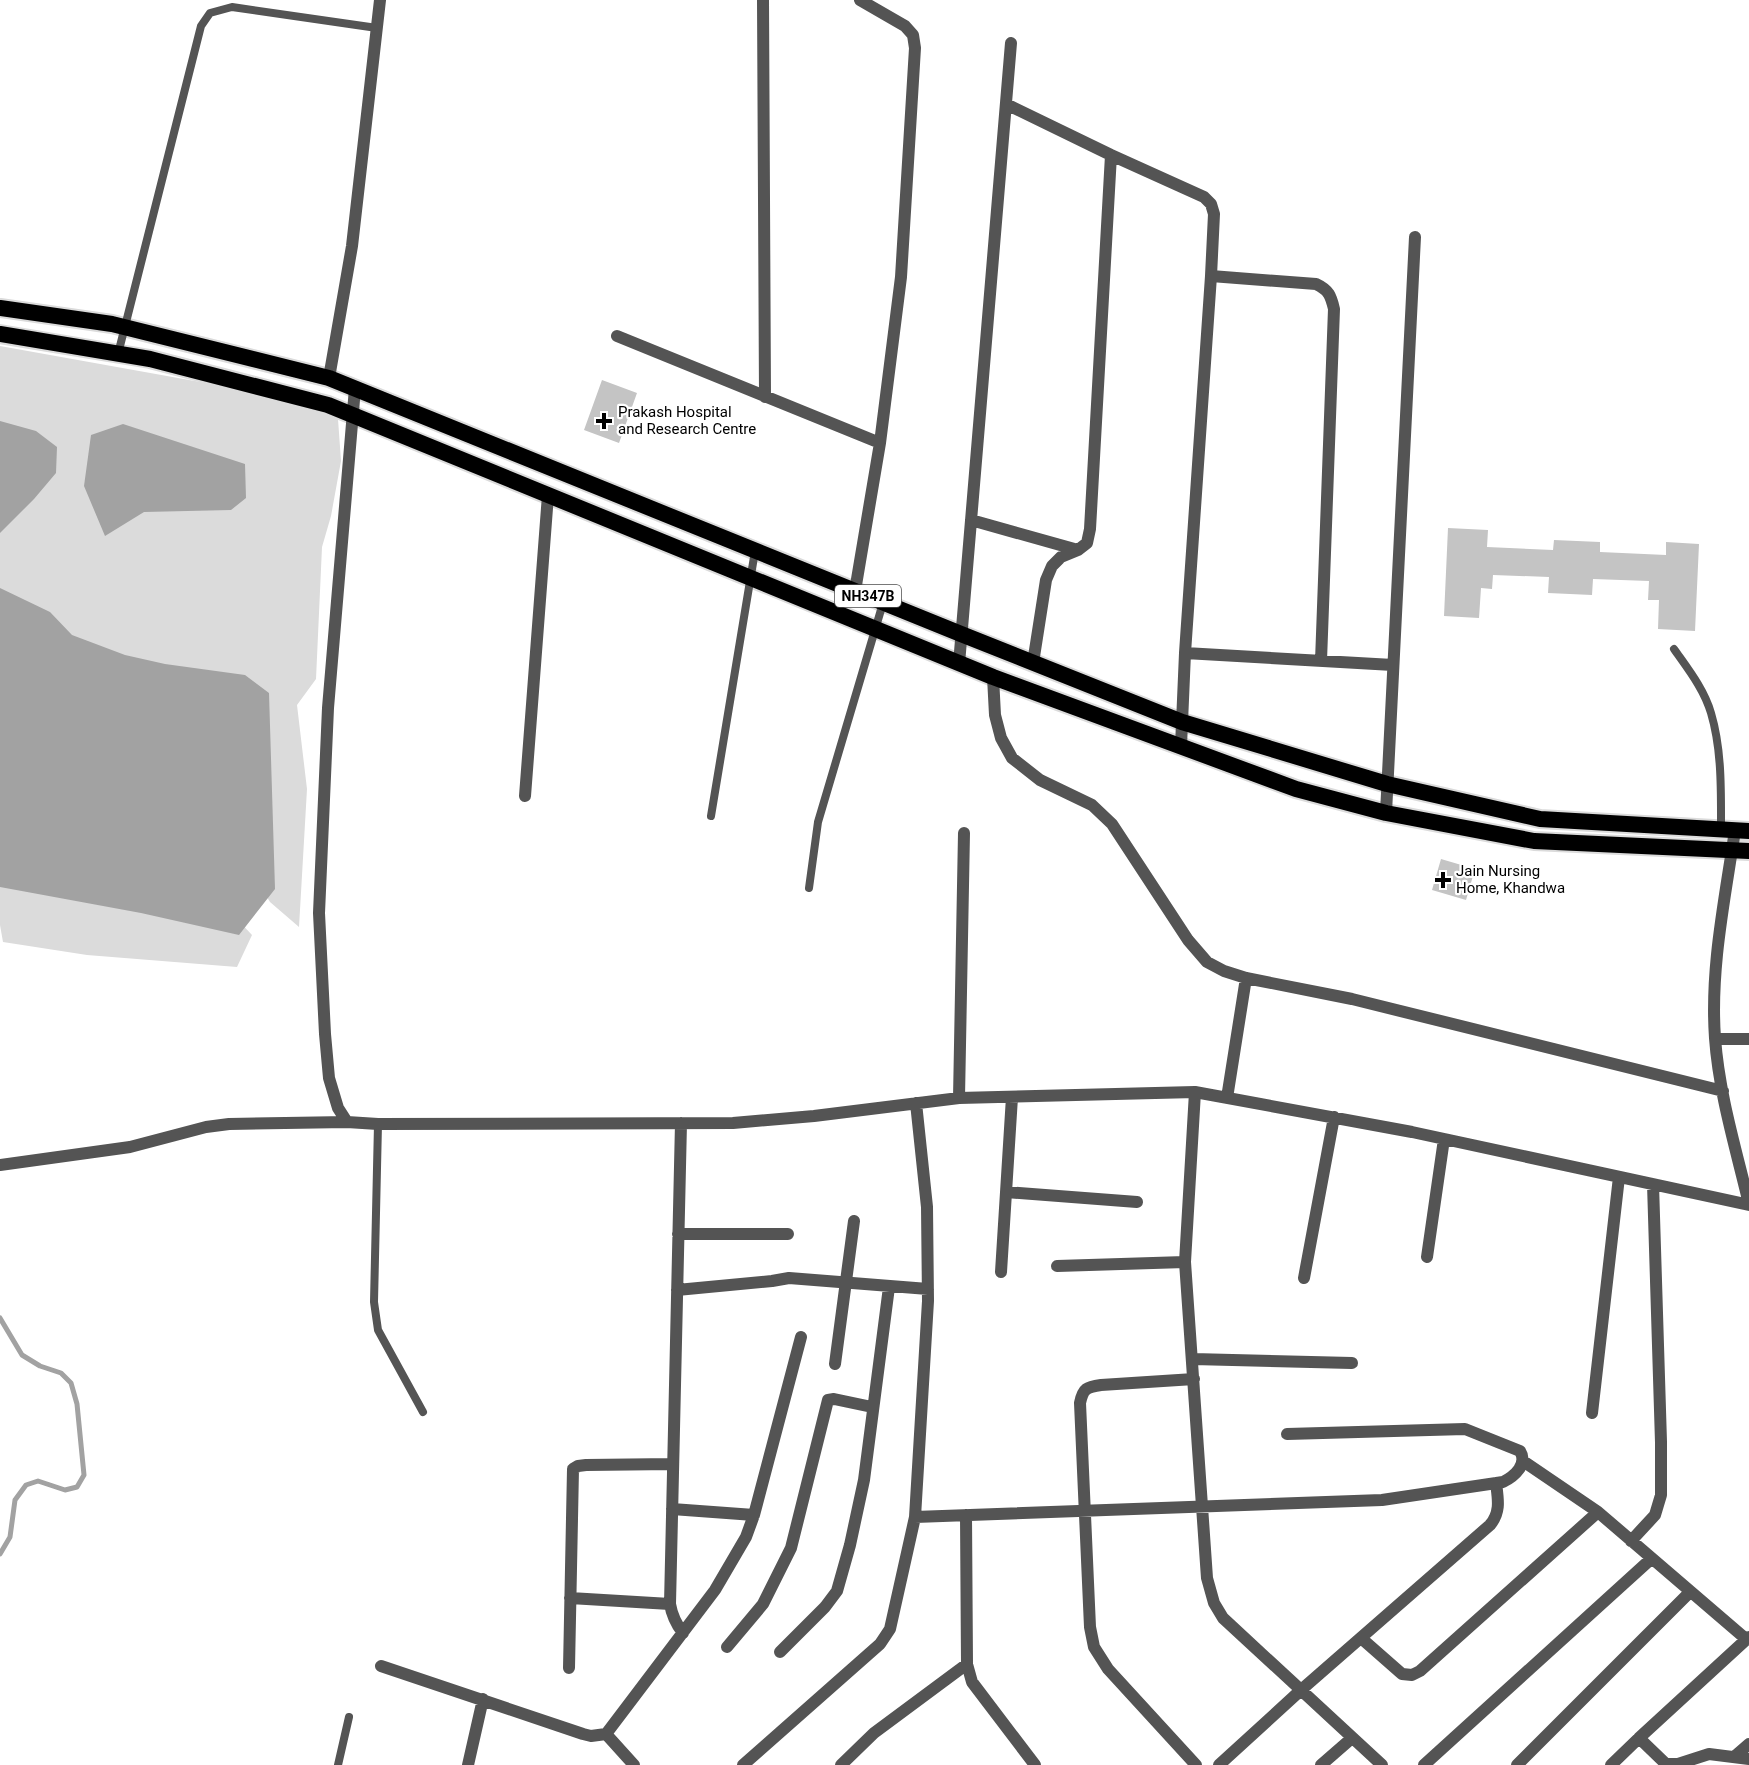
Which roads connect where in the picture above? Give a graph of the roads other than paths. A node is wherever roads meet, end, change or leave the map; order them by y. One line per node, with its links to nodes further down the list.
1 (380, 0): 4 (street)
2 (763, 0): 17 (street)
3 (860, 0): 19 (street)
4 (377, 28): 11 (lane); 15 (street)
5 (1011, 43): 6 (street)
6 (1006, 104): 7 (street); 21 (street)
7 (1111, 155): 9 (street); 23 (street)
8 (1414, 237): 34 (street)
9 (1211, 276): 30 (street); 31 (street)
10 (0, 308): 11 (highway, NH347B)
11 (125, 327): 14 (lane); 15 (highway, NH347B)
12 (0, 334): 14 (highway, NH347B)
13 (617, 336): 17 (street)
14 (118, 354): 18 (highway, NH347B)
15 (328, 378): 16 (highway, NH347B)
16 (355, 388): 18 (street); 22 (highway, NH347B)
17 (765, 397): 19 (street)
18 (351, 415): 20 (highway, NH347B); 58 (street)
19 (880, 444): 25 (street)
20 (548, 495): 24 (highway, NH347B); 39 (street)
21 (971, 520): 23 (street); 28 (street)
22 (755, 550): 24 (lane); 25 (highway, NH347B)
23 (1078, 550): 32 (street)
24 (750, 578): 27 (highway, NH347B); 42 (lane)
25 (855, 591): 26 (highway, NH347B)
26 (883, 603): 27 (lane); 28 (highway, NH347B)
27 (876, 630): 33 (highway, NH347B); 47 (lane)
28 (961, 634): 32 (highway, NH347B); 33 (street)
29 (1674, 649): 43 (lane)
30 (1185, 653): 31 (street); 36 (street)
31 (1321, 661): 34 (street)
32 (1033, 663): 36 (highway, NH347B)
33 (959, 664): 35 (highway, NH347B)
34 (1393, 665): 38 (street)
35 (993, 677): 37 (highway, NH347B); 48 (street)
36 (1182, 722): 37 (street); 38 (highway, NH347B)
37 (1181, 746): 40 (highway, NH347B)
38 (1387, 784): 40 (street); 41 (highway, NH347B)
39 (525, 796)
40 (1386, 813): 45 (highway, NH347B)
41 (1517, 814): 43 (highway, NH347B); 45 (highway)
42 (711, 816)
43 (1735, 830): 46 (street)
44 (964, 833): 54 (street)
45 (1514, 837): 46 (highway, NH347B)
46 (1741, 851): 50 (street)
47 (809, 888)
48 (1246, 978): 51 (street); 55 (street)
49 (1749, 1038): 50 (street)
50 (1715, 1039): 51 (street)
51 (1723, 1091): 67 (street)
52 (1195, 1092): 53 (street); 55 (street); 72 (street)
53 (1012, 1097): 54 (street); 65 (street)
54 (959, 1098): 56 (street)
55 (1227, 1098): 57 (street)
56 (916, 1103): 59 (street); 78 (street)
57 (1334, 1117): 61 (street); 75 (street)
58 (348, 1122): 60 (street); 62 (street)
59 (681, 1123): 60 (street); 69 (street)
60 (378, 1124): 86 (lane)
61 (1444, 1139): 63 (street); 71 (street)
62 (0, 1165)
63 (1619, 1177): 64 (street); 87 (street)
64 (1653, 1184): 67 (street); 99 (street)
65 (1006, 1192): 66 (street); 74 (street)
66 (1137, 1202)
67 (1749, 1205)
68 (854, 1221): 76 (street)
69 (678, 1234): 70 (street); 79 (street)
70 (788, 1234)
71 (1427, 1257)
72 (1185, 1262): 73 (street); 81 (street)
73 (1057, 1266)
74 (1001, 1272)
75 (1304, 1278)
76 (846, 1283): 77 (street); 79 (street); 83 (street)
77 (888, 1287): 78 (street); 85 (street)
78 (928, 1289): 98 (street)
79 (677, 1290): 90 (street)
80 (801, 1336): 96 (street)
81 (1193, 1359): 82 (street); 84 (street)
82 (1352, 1363)
83 (835, 1364)
84 (1194, 1380): 92 (street); 94 (street)
85 (872, 1407): 107 (street); 108 (street)
86 (423, 1412)
87 (1592, 1413)
88 (1287, 1434): 89 (street)
89 (1523, 1461): 91 (street); 95 (street)
90 (673, 1464): 93 (street); 102 (street)
91 (1496, 1483): 92 (street); 105 (street)
92 (1203, 1506): 94 (street); 112 (street)
93 (672, 1509): 96 (street); 103 (street)
94 (1084, 1510): 97 (street); 129 (street)
95 (1598, 1512): 99 (street); 105 (street)
96 (754, 1515): 104 (street)
97 (966, 1515): 98 (street); 109 (street)
98 (915, 1517): 126 (street)
99 (1631, 1541): 100 (street)
100 (1651, 1558): 101 (street); 133 (street)
101 (1690, 1592): 106 (street); 134 (street)
102 (570, 1598): 103 (street); 111 (street)
103 (670, 1605): 104 (street)
104 (683, 1633): 115 (street)
105 (1361, 1638): 112 (street)
106 (1747, 1638): 117 (street)
107 (727, 1647)
108 (780, 1652)
109 (967, 1664): 127 (street); 128 (street)
110 (381, 1666): 113 (street)
111 (569, 1668)
112 (1301, 1690): 116 (street); 130 (street)
113 (483, 1699): 115 (street); 124 (street)
114 (349, 1717): 123 (lane)
115 (606, 1734): 125 (street)
116 (1352, 1738): 131 (street); 132 (street)
117 (1639, 1738): 119 (street); 122 (street)
118 (1749, 1744): 120 (street)
119 (1626, 1750): 135 (street); 136 (street)
120 (1734, 1757): 121 (street); 122 (street)
121 (1749, 1760)
122 (1686, 1763)
123 (338, 1765)
124 (468, 1765)
125 (634, 1765)
126 (743, 1765)
127 (841, 1765)
128 (1035, 1765)
129 (1196, 1765)
130 (1219, 1765)
131 (1321, 1765)
132 (1382, 1765)
133 (1424, 1765)
134 (1517, 1765)
135 (1611, 1765)
136 (1624, 1765)

